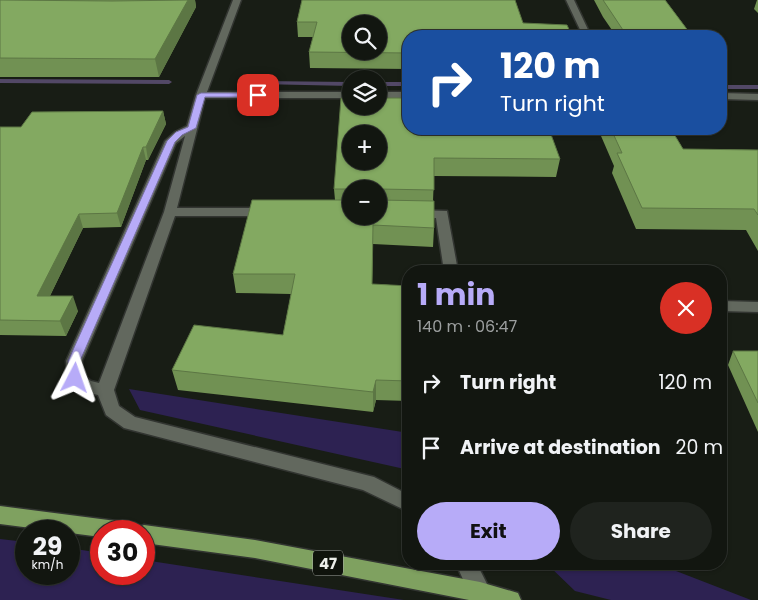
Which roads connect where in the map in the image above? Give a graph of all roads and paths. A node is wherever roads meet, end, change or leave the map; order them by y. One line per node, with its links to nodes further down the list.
1 (237, 0): 4 (street)
2 (570, 0): 3 (street)
3 (584, 30)
4 (201, 95): 5 (street); 10 (street)
5 (342, 95)
6 (387, 95): 7 (street)
7 (402, 95)
8 (727, 96): 9 (street)
9 (758, 96)
10 (192, 128): 11 (street); 17 (street)
11 (170, 212): 12 (street); 17 (street)
12 (284, 212)
13 (387, 213): 14 (street)
14 (451, 265)
15 (727, 306): 16 (street)
16 (758, 307)
17 (105, 390): 18 (street)
18 (402, 500)
19 (0, 516): 20 (main road)
20 (90, 527)
21 (155, 535): 23 (main road, 47)
22 (469, 570): 23 (street)
23 (480, 592): 24 (main road, 47)
24 (510, 600)

